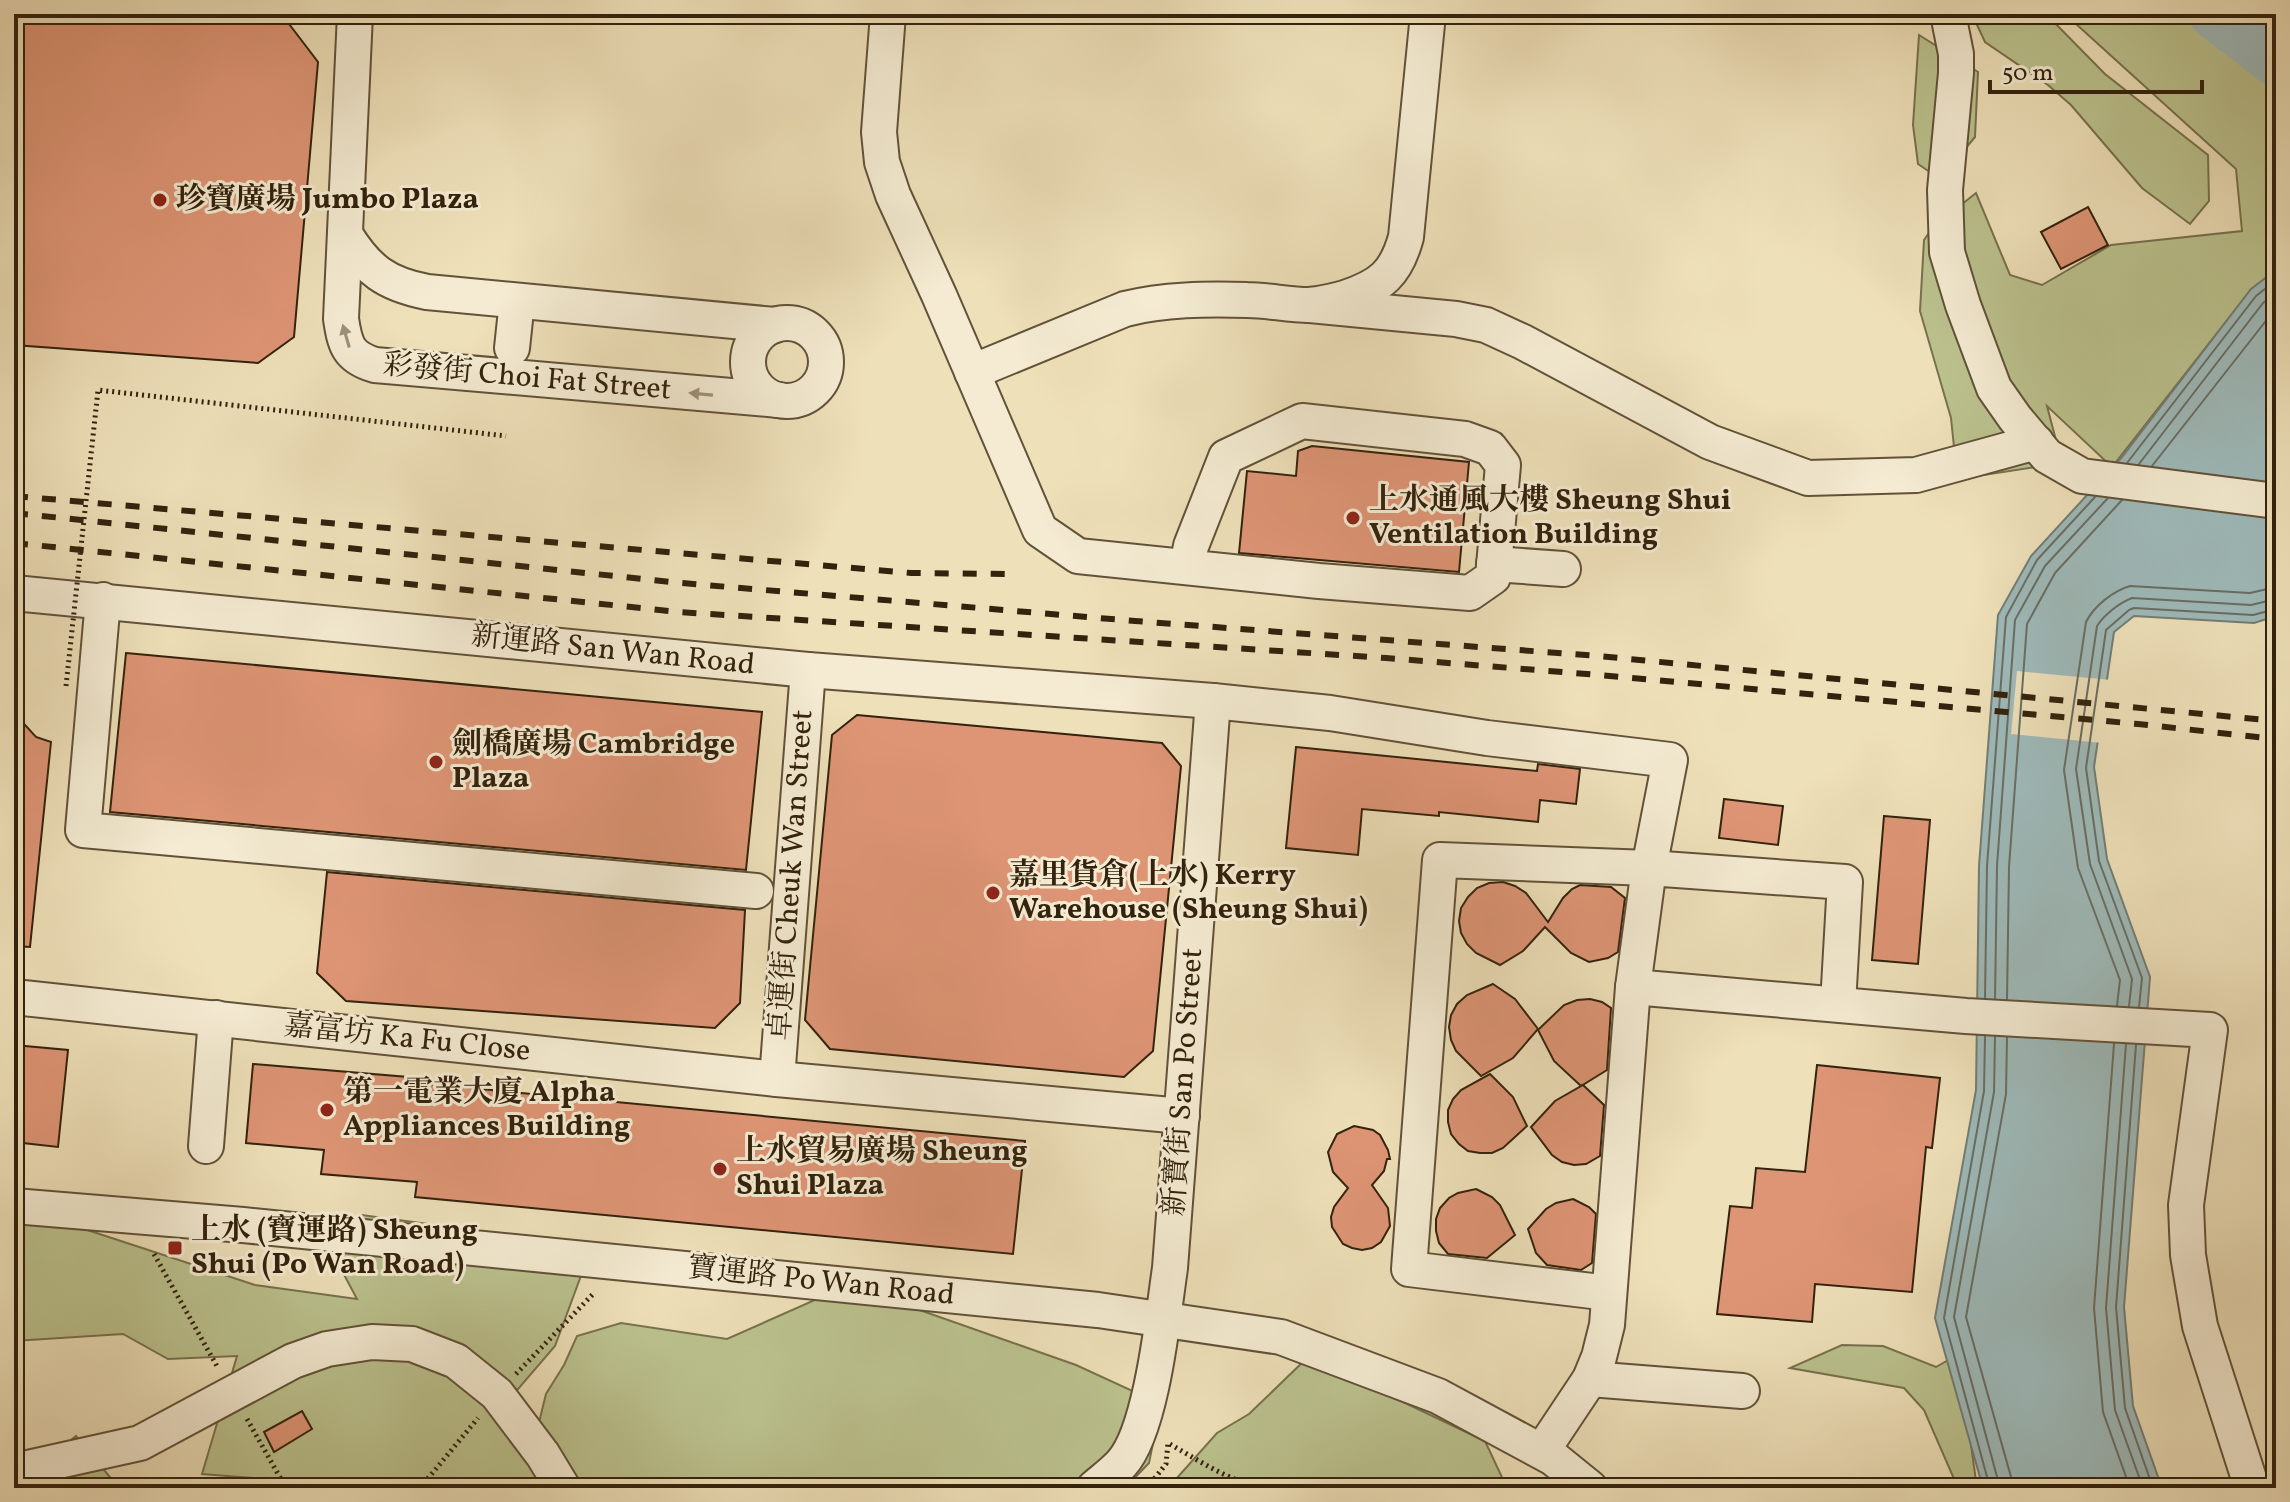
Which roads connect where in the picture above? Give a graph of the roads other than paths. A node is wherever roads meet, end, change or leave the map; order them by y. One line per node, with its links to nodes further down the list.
1 (355, 14): 5 (street, 彩發街 Choi Fat Street)
2 (1428, 14): 7 (street)
3 (1948, 14): 12 (street)
4 (887, 30): 10 (street)
5 (345, 234): 6 (street, 彩發街 Choi Fat Street); 11 (street, 彩發街 Choi Fat Street, one-way to 5)
6 (517, 301): 8 (street, 彩發街 Choi Fat Street); 9 (street)
7 (1310, 305): 10 (street); 12 (street)
8 (775, 325): 11 (street); 11 (street, 彩發街 Choi Fat Street)
9 (512, 348)
10 (972, 372): 15 (street)
11 (779, 400)
12 (2036, 442): 13 (street)
13 (2276, 501)
14 (1494, 564): 15 (street); 15 (street); 16 (street)
15 (1187, 567)
16 (1563, 569)
17 (14, 593): 18 (street, 新運路 San Wan Road)
18 (103, 600): 19 (street, 新運路 San Wan Road); 22 (street)
19 (808, 670): 20 (street, 新運路 San Wan Road); 27 (street, 卓運街 Cheuk Wan Street)
20 (1213, 701): 21 (street, 新運路 San Wan Road); 28 (street, 新寶街 San Po Street)
21 (1649, 868): 23 (street); 25 (street); 31 (street)
22 (756, 891)
23 (1633, 987): 25 (street); 31 (street)
24 (14, 997): 26 (street, 嘉富坊 Ka Fu Close)
25 (1838, 1004): 40 (street)
26 (216, 1018): 27 (street, 嘉富坊 Ka Fu Close); 29 (street)
27 (777, 1079): 28 (street, 嘉富坊 Ka Fu Close)
28 (1182, 1116): 32 (street, 新寶街 San Po Street)
29 (206, 1146)
30 (14, 1206): 32 (street, 寶運路 Po Wan Road)
31 (1609, 1293): 33 (street)
32 (1163, 1319): 35 (street, 寶運路 Po Wan Road); 38 (street, 新寶街 San Po Street)
33 (1590, 1379): 34 (street); 35 (street)
34 (1742, 1391)
35 (1542, 1451): 39 (street, 寶運路 Po Wan Road)
36 (14, 1471): 37 (street)
37 (563, 1488)
38 (1094, 1488)
39 (1590, 1488)
40 (2252, 1488)

